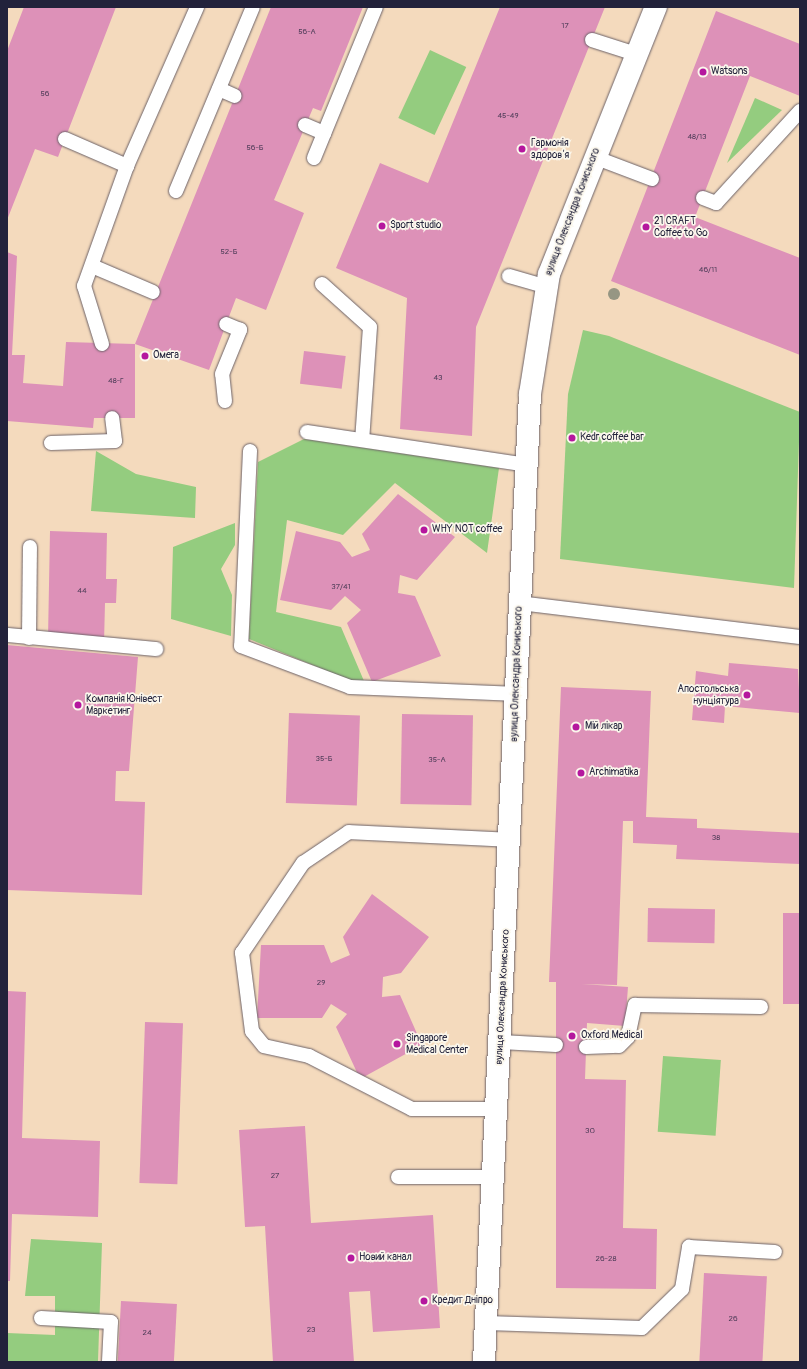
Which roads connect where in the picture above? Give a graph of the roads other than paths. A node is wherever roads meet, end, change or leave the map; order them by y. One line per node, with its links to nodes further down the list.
1 (197, 7): 15 (lane)
2 (253, 7): 7 (lane)
3 (376, 7): 11 (lane)
4 (656, 7): 6 (street, вулиця Олександра Кониського)
5 (592, 40): 6 (lane)
6 (636, 54): 13 (street, вулиця Олександра Кониського)
7 (219, 89): 8 (lane); 17 (lane)
8 (235, 96)
9 (800, 111): 18 (lane)
10 (305, 125): 11 (lane)
11 (324, 133): 14 (lane)
12 (64, 139): 15 (lane)
13 (594, 156): 16 (lane); 22 (street, вулиця Олександра Кониського)
14 (314, 158)
15 (127, 166): 19 (lane)
16 (652, 179)
17 (176, 191)
18 (703, 198)
19 (92, 266): 23 (lane); 25 (lane)
20 (509, 276): 22 (lane)
21 (322, 284): 29 (lane)
22 (546, 286): 32 (street, вулиця Олександра Кониського)
23 (153, 292)
24 (226, 324): 26 (lane)
25 (102, 344)
26 (225, 401)
27 (112, 418): 30 (lane)
28 (307, 432): 29 (lane)
29 (362, 440): 32 (lane)
30 (51, 443)
31 (250, 451): 39 (lane)
32 (527, 465): 34 (street, вулиця Олександра Кониського)
33 (30, 547): 37 (lane)
34 (519, 603): 36 (lane); 39 (street, вулиця Олександра Кониського)
35 (7, 635): 37 (lane)
36 (799, 637)
37 (29, 638): 38 (lane)
38 (156, 649)
39 (518, 694): 40 (street, вулиця Олександра Кониського)
40 (511, 840): 42 (street, вулиця Олександра Кониського); 45 (lane)
41 (761, 1007): 44 (lane)
42 (501, 1042): 43 (lane); 45 (street, вулиця Олександра Кониського)
43 (556, 1045)
44 (586, 1047)
45 (497, 1110): 47 (street, вулиця Олександра Кониського)
46 (398, 1177): 47 (lane)
47 (494, 1177): 50 (street, вулиця Олександра Кониського)
48 (776, 1252): 50 (lane)
49 (41, 1318): 51 (lane)
50 (486, 1323): 52 (street, вулиця Олександра Кониського)
51 (109, 1362)
52 (484, 1362)

